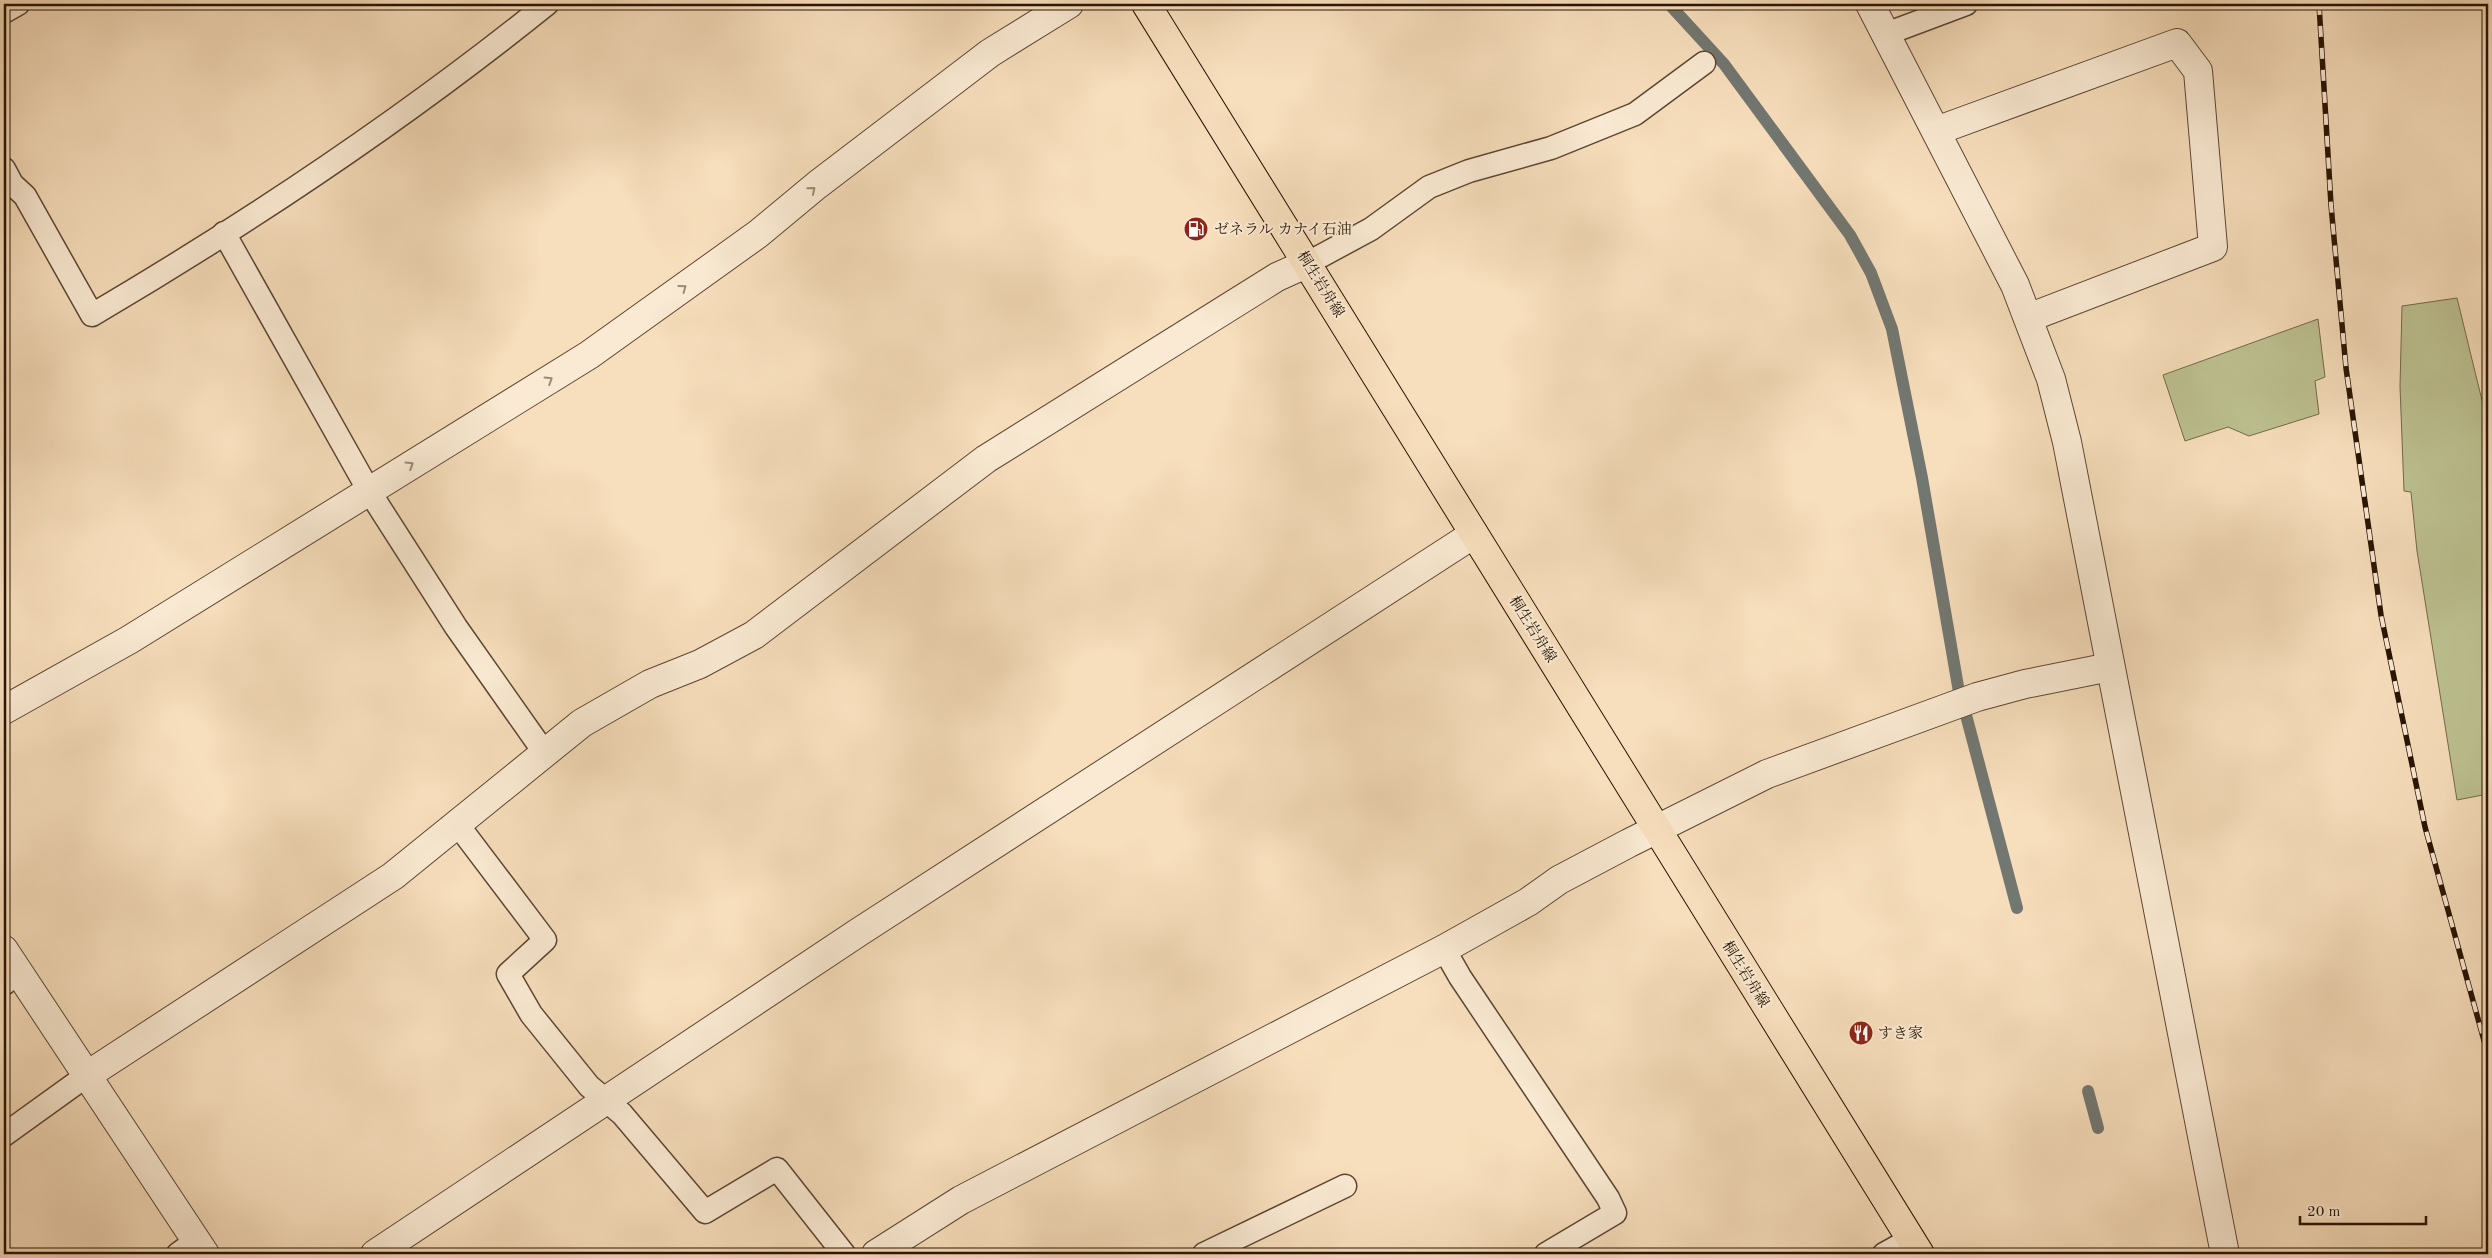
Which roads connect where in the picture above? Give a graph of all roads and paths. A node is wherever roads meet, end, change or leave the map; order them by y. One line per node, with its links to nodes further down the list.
1 (18, 4): 7 (lane)
2 (547, 4): 12 (lane)
3 (1069, 4): 15 (street, one-way to 3)
4 (1146, 4): 13 (main road, 桐生岩舟線)
5 (1870, 4): 8 (street)
6 (1966, 4): 8 (lane)
7 (4, 12)
8 (1886, 34): 10 (street)
9 (1704, 63): 13 (lane)
10 (1936, 131): 14 (street); 14 (street)
11 (7, 181): 12 (lane)
12 (224, 233): 15 (lane)
13 (1308, 263): 16 (main road, 桐生岩舟線); 19 (street)
14 (2028, 318): 17 (street)
15 (369, 491): 18 (street); 19 (lane)
16 (1474, 534): 21 (main road, 桐生岩舟線); 25 (street)
17 (2110, 667): 21 (street); 36 (street)
18 (4, 710)
19 (544, 752): 20 (street)
20 (458, 825): 24 (street); 25 (lane)
21 (1656, 829): 22 (street); 28 (main road, 桐生岩舟線)
22 (1444, 948): 32 (street); 34 (lane)
23 (8, 968): 24 (street)
24 (86, 1076): 26 (lane); 29 (street)
25 (606, 1100): 30 (street); 31 (lane)
26 (4, 1135)
27 (1344, 1186): 33 (lane)
28 (1916, 1246): 35 (lane)
29 (193, 1250)
30 (375, 1254)
31 (844, 1254)
32 (876, 1254)
33 (1204, 1254)
34 (1546, 1254)
35 (1884, 1254)
36 (2225, 1254)

